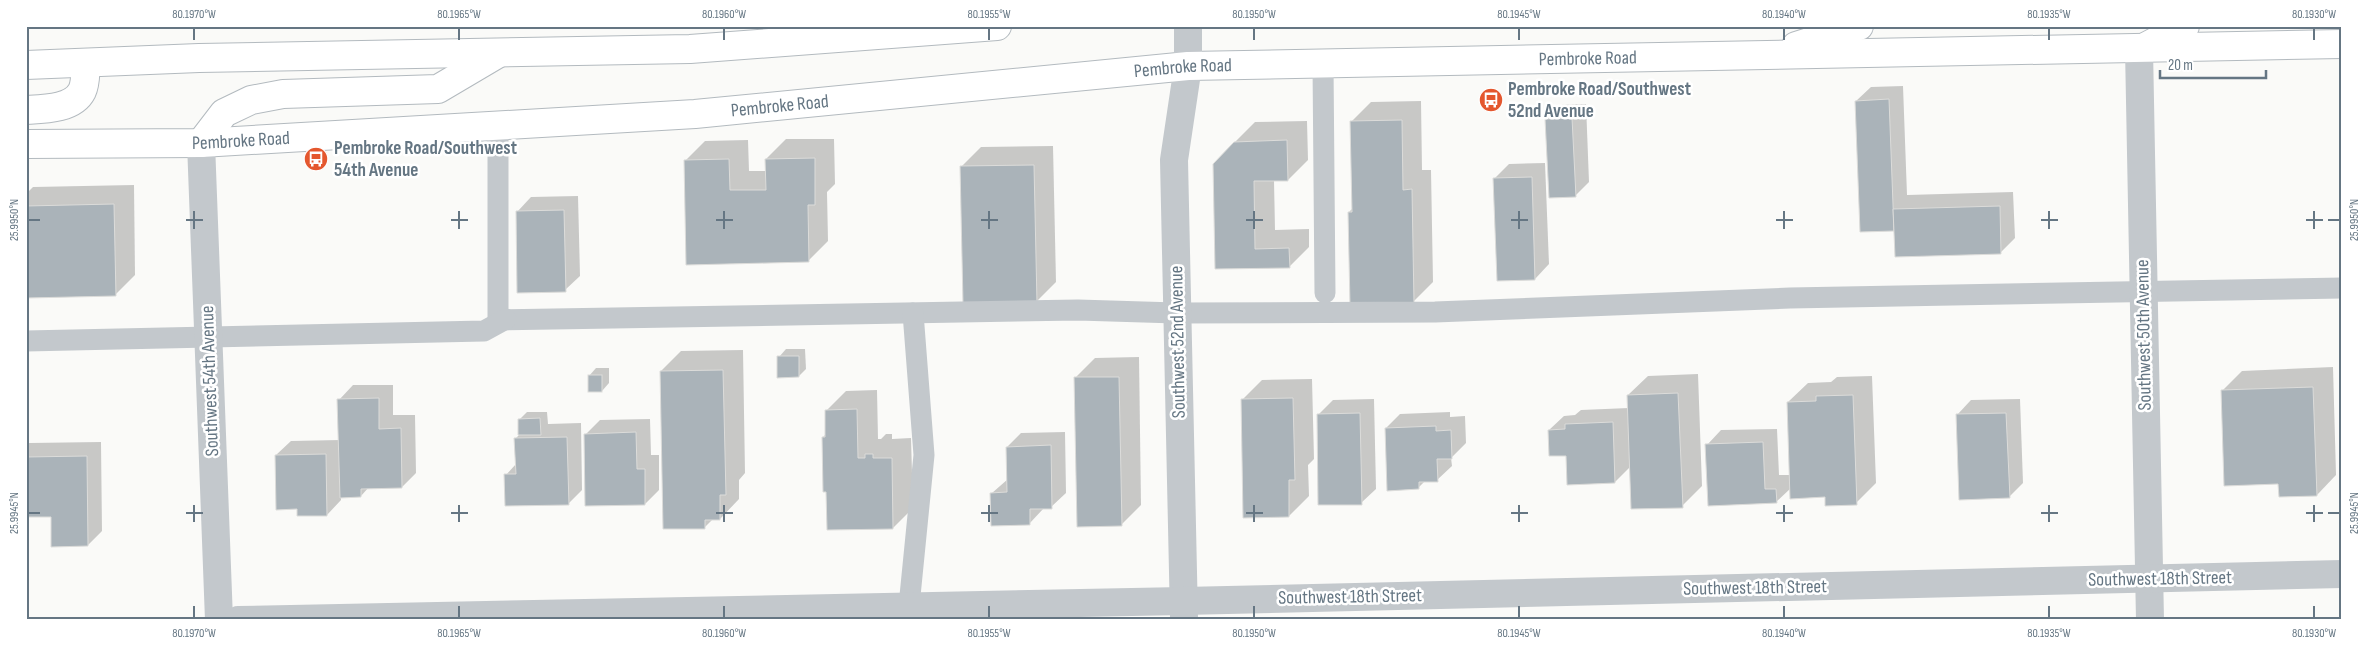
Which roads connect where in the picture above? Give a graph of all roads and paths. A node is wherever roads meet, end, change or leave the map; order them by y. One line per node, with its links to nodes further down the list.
1 (997, 26): 7 (main road)
2 (1188, 26): 12 (street, Southwest 52nd Avenue)
3 (1858, 26): 8 (main road)
4 (2185, 26): 6 (main road)
5 (2342, 44): 6 (main road, Pembroke Road)
6 (2140, 50): 8 (main road, Pembroke Road); 18 (street, Southwest 50th Avenue)
7 (501, 52): 9 (main road); 15 (main road)
8 (1768, 55): 10 (main road, Pembroke Road)
9 (86, 63): 11 (main road); 13 (main road)
10 (1323, 64): 12 (main road, Pembroke Road); 19 (lane)
11 (26, 65)
12 (1188, 66): 14 (main road, Pembroke Road); 21 (street, Southwest 52nd Avenue)
13 (26, 110)
14 (498, 126): 15 (main road, Pembroke Road); 22 (lane)
15 (201, 143): 16 (main road, Pembroke Road); 23 (street, Southwest 54th Avenue)
16 (26, 144)
17 (2342, 288): 18 (lane)
18 (2143, 290): 21 (lane); 26 (street, Southwest 50th Avenue)
19 (1325, 294)
20 (913, 313): 21 (lane); 22 (lane); 27 (lane)
21 (1176, 313): 28 (street, Southwest 52nd Avenue)
22 (506, 319): 23 (lane)
23 (208, 338): 24 (lane); 29 (street, Southwest 54th Avenue)
24 (26, 341)
25 (2342, 574): 26 (street, Southwest 18th Street)
26 (2148, 579): 28 (street, Southwest 18th Street); 31 (street, Southwest 50th Avenue)
27 (909, 606): 28 (street, Southwest 18th Street); 30 (street, Southwest 18th Street)
28 (1184, 610)
29 (219, 620)
30 (238, 620)
31 (2150, 620)

